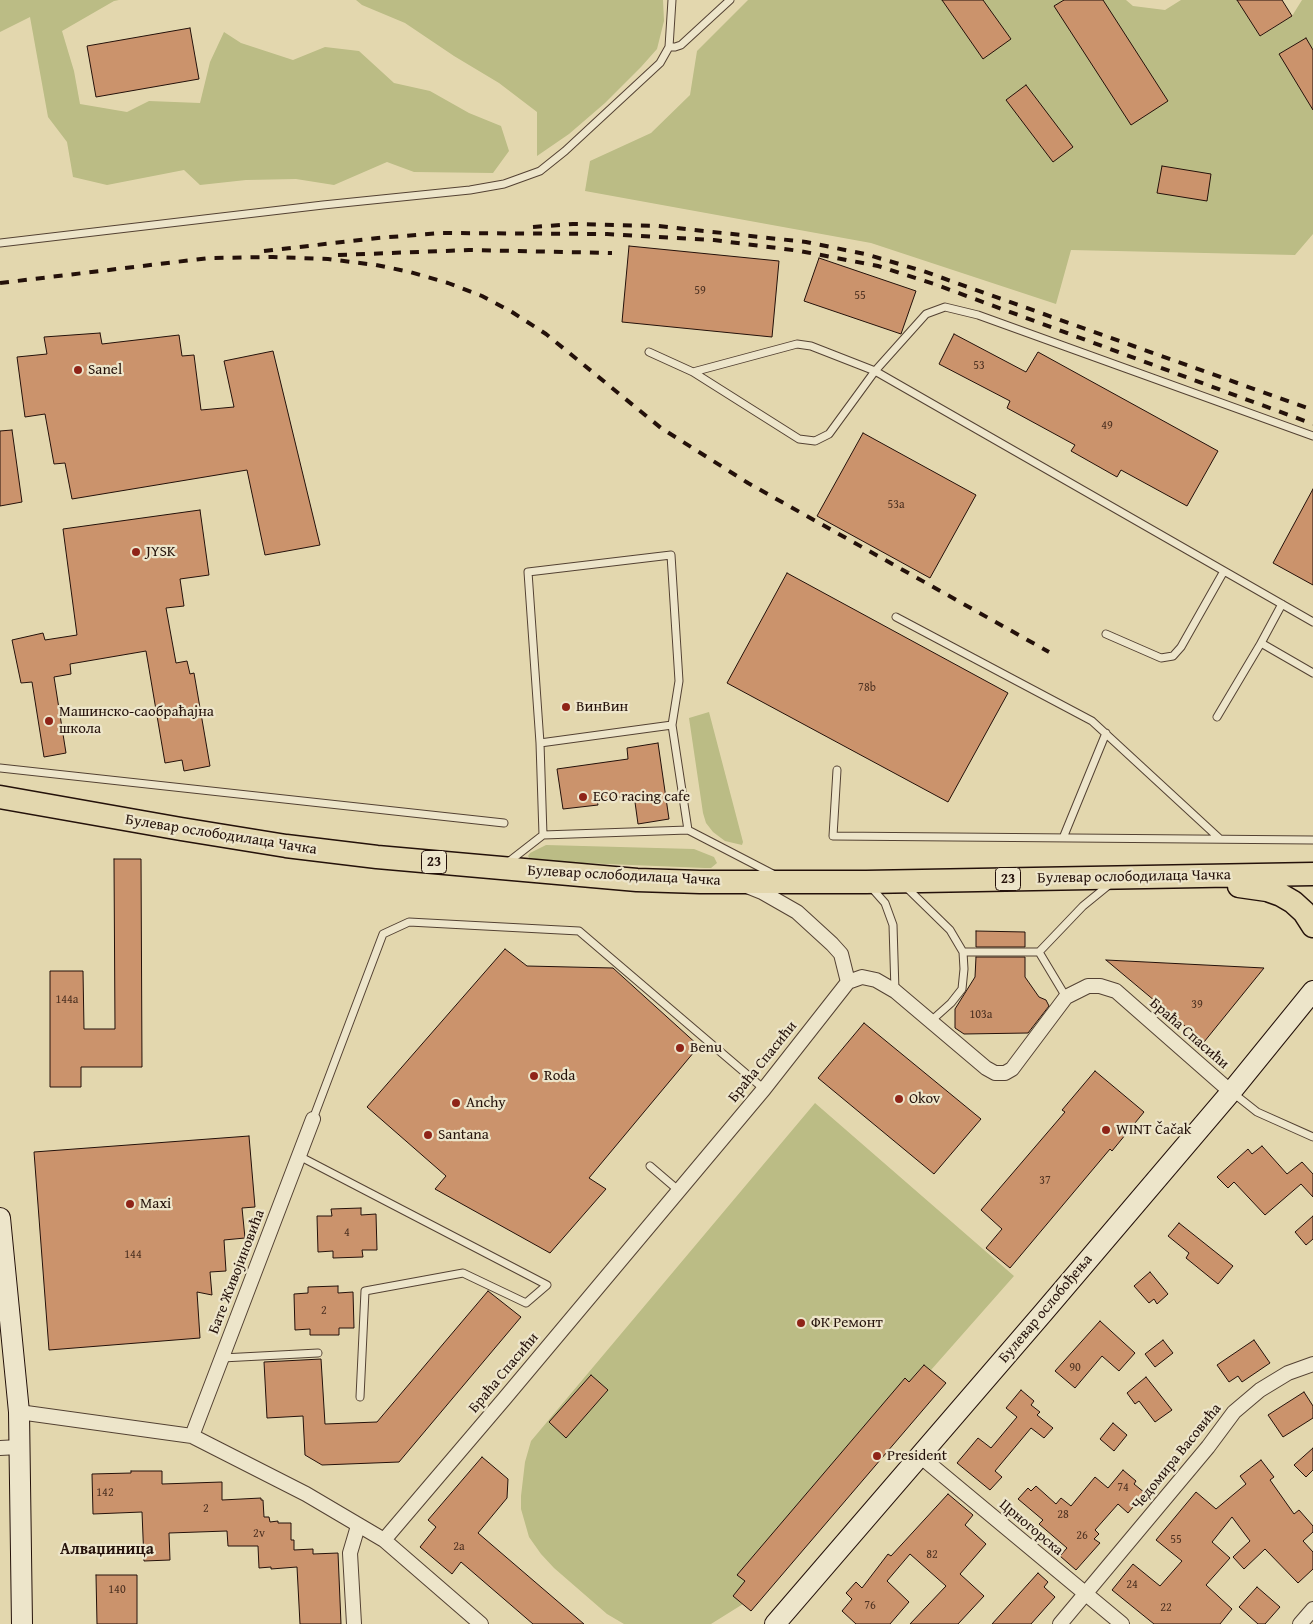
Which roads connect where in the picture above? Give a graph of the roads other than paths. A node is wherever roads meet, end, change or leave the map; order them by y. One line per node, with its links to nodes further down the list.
1 (672, 0): 3 (lane)
2 (730, 0): 3 (lane)
3 (669, 46): 4 (lane)
4 (0, 244)
5 (649, 352): 7 (lane)
6 (875, 371): 7 (lane); 7 (lane); 8 (lane); 9 (lane)
7 (693, 372)
8 (1313, 436)
9 (1224, 571): 10 (lane); 13 (lane)
10 (1282, 604): 12 (lane); 14 (lane)
11 (896, 617): 18 (lane)
12 (1313, 622)
13 (1106, 634)
14 (1262, 643): 15 (lane); 16 (lane)
15 (1313, 673)
16 (1217, 717)
17 (672, 725): 19 (lane); 19 (lane); 24 (lane)
18 (1106, 733): 26 (lane); 27 (lane)
19 (540, 743): 25 (lane)
20 (0, 768): 23 (lane)
21 (837, 770): 26 (lane)
22 (0, 797): 29 (main road, Булевар ослободилаца Чачка / 23)
23 (504, 823)
24 (688, 830): 25 (lane); 35 (lane)
25 (543, 835): 29 (lane)
26 (1063, 838): 27 (lane)
27 (1220, 839): 28 (lane)
28 (1313, 840)
29 (500, 868): 34 (main road, Булевар ослободилаца Чачка / 23)
30 (1313, 874): 31 (main road, Булевар ослободилаца Чачка / 23)
31 (1212, 875): 32 (main road, Булевар ослободилаца Чачка / 23); 37 (main road)
32 (1118, 878): 33 (main road, Булевар ослободилаца Чачка / 23); 39 (lane)
33 (899, 881): 36 (main road, Булевар ослободилаца Чачка / 23); 38 (lane)
34 (734, 882): 35 (main road, Булевар ослободилаца Чачка / 23); 40 (street)
35 (788, 882): 36 (main road, Булевар ослободилаца Чачка / 23)
36 (866, 882): 41 (lane)
37 (1313, 926)
38 (963, 952): 39 (lane); 44 (lane)
39 (1038, 952): 43 (lane)
40 (848, 982): 41 (street, Браћа Спасићи); 45 (street, Браћа Спасићи)
41 (895, 991): 44 (street, Браћа Спасићи)
42 (1313, 991): 46 (main road, Булевар ослобођења)
43 (1066, 997): 44 (street, Браћа Спасићи); 46 (street, Браћа Спасићи)
44 (931, 1021)
45 (764, 1089): 47 (lane); 51 (street, Браћа Спасићи)
46 (1231, 1092): 48 (lane); 60 (main road, Булевар ослобођења)
47 (313, 1119): 49 (street, Бате Живојиновића)
48 (1313, 1137)
49 (299, 1156): 54 (street, Бате Живојиновића); 56 (lane)
50 (650, 1166): 51 (lane)
51 (678, 1190): 62 (street, Браћа Спасићи)
52 (0, 1218): 57 (main road)
53 (318, 1353): 54 (lane)
54 (222, 1358): 58 (street, Бате Живојиновића)
55 (1313, 1364): 63 (street, Чедомира Васовића)
56 (360, 1397)
57 (19, 1412): 58 (street); 59 (main road)
58 (192, 1436): 61 (street)
59 (10, 1448): 65 (main road)
60 (920, 1456): 63 (street, Црногорска); 68 (main road, Булевар ослобођења)
61 (358, 1526): 62 (street); 66 (street)
62 (384, 1540): 67 (street)
63 (1085, 1594): 69 (street, Чедомира Васовића); 70 (street, Црногорска)
64 (1313, 1610): 71 (street)
65 (22, 1624)
66 (354, 1624)
67 (481, 1624)
68 (775, 1624)
69 (1060, 1624)
70 (1122, 1624)
71 (1300, 1624)

